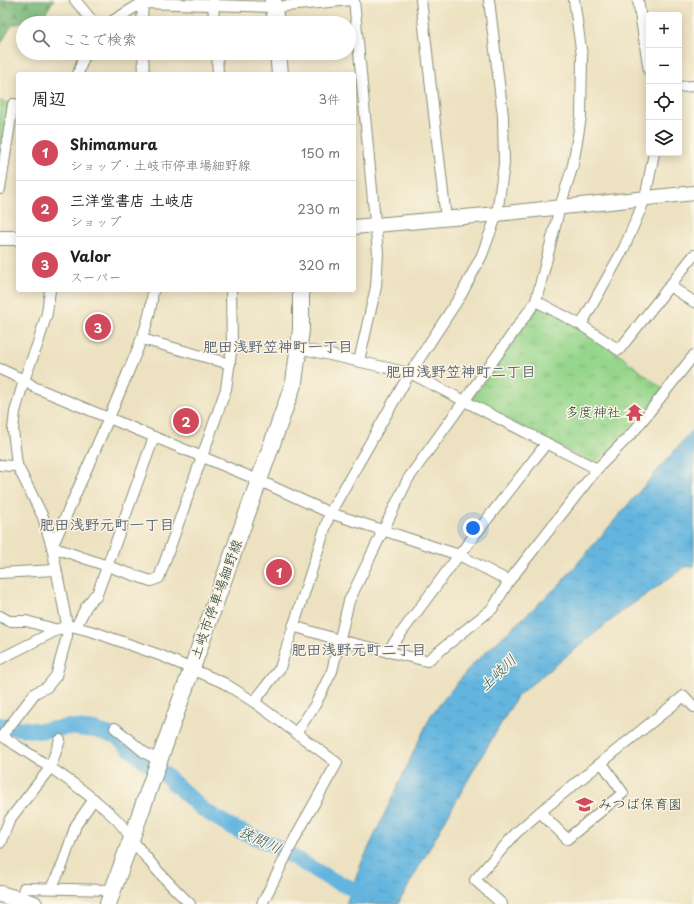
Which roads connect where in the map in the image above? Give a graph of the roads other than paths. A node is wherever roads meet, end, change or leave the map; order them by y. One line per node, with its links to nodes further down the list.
1 (75, 0): 10 (street)
2 (353, 0): 9 (street); 15 (street)
3 (421, 0): 35 (street)
4 (489, 0): 34 (street)
5 (574, 0): 33 (street)
6 (638, 0): 17 (street)
7 (142, 2): 8 (street); 11 (street); 12 (street)
8 (213, 3): 9 (street); 13 (street)
9 (274, 4): 14 (main road)
10 (88, 16)
11 (120, 16)
12 (142, 16)
13 (214, 16)
14 (275, 16)
15 (355, 16)
16 (356, 29): 36 (street)
17 (646, 52)
18 (83, 60): 22 (street)
19 (143, 60): 23 (street)
20 (217, 60): 24 (street)
21 (279, 60): 25 (main road)
22 (79, 72)
23 (144, 72)
24 (218, 72)
25 (280, 72)
26 (694, 86): 27 (street)
27 (682, 87)
28 (16, 105): 30 (street)
29 (653, 156): 32 (street)
30 (0, 189)
31 (694, 193): 32 (street)
32 (645, 198): 33 (street); 48 (street)
33 (560, 207): 34 (street); 46 (street)
34 (497, 214): 35 (street); 55 (street)
35 (446, 219): 36 (street)
36 (376, 224): 37 (street); 52 (street)
37 (356, 227)
38 (0, 238): 39 (street)
39 (16, 238)
40 (694, 255): 41 (street)
41 (670, 286): 47 (street); 48 (street)
42 (50, 292): 56 (street)
43 (153, 292): 49 (street)
44 (231, 292): 53 (street)
45 (301, 292): 50 (main road, 土岐市停車場細野線)
46 (536, 301): 48 (street); 57 (street)
47 (694, 302)
48 (582, 325)
49 (142, 339): 53 (street); 58 (street)
50 (299, 348): 52 (street); 65 (main road, 土岐市停車場細野線)
51 (694, 355): 64 (street)
52 (359, 361): 55 (street)
53 (230, 364): 61 (street)
54 (0, 369): 56 (street)
55 (410, 373): 57 (street); 66 (street)
56 (24, 380): 58 (street); 63 (street)
57 (464, 400): 60 (street); 67 (street)
58 (109, 418): 59 (street); 68 (street)
59 (154, 437): 61 (street); 70 (street)
60 (546, 444): 64 (street); 69 (street)
61 (202, 457): 65 (street); 70 (street)
62 (0, 465): 63 (street)
63 (17, 465): 68 (street)
64 (597, 469): 73 (street)
65 (258, 480): 66 (street); 80 (main road, 土岐市停車場細野線)
66 (330, 513): 67 (street); 75 (street)
67 (383, 530): 69 (street); 77 (street)
68 (52, 548): 70 (street); 71 (street)
69 (459, 555): 73 (street); 78 (street)
70 (107, 566): 76 (street)
71 (55, 570): 72 (street); 76 (street)
72 (0, 573)
73 (509, 581): 78 (street)
74 (0, 616): 76 (street)
75 (293, 626): 77 (street); 81 (street)
76 (67, 627): 79 (street); 80 (street); 84 (street)
77 (339, 640): 78 (street); 85 (street)
78 (387, 652)
79 (0, 659)
80 (191, 668): 81 (street); 87 (main road, 土岐市停車場細野線)
81 (254, 702): 85 (street)
82 (694, 707): 88 (street)
83 (115, 728): 87 (street)
84 (5, 732): 89 (street)
85 (296, 733): 99 (street)
86 (60, 740): 89 (street)
87 (158, 760): 92 (main road, 土岐市停車場細野線)
88 (602, 763): 91 (street); 91 (street)
89 (50, 768): 90 (street); 93 (street)
90 (94, 799): 92 (street); 94 (street)
91 (540, 812): 100 (street)
92 (132, 836): 96 (main road, 土岐市停車場細野線); 98 (street)
93 (0, 843)
94 (51, 888): 96 (street); 97 (street)
95 (0, 894): 97 (main road)
96 (110, 897)
97 (28, 901)
98 (190, 904)
99 (262, 904)
100 (502, 904)

